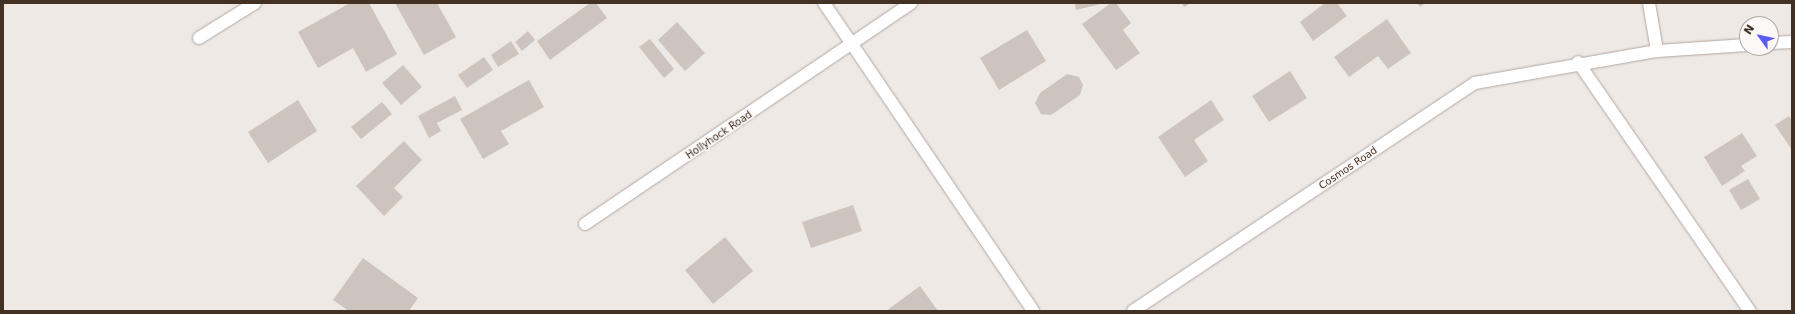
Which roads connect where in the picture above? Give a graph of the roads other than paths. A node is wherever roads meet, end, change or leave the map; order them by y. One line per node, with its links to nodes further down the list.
1 (255, 3): 5 (street)
2 (824, 3): 8 (street)
3 (911, 3): 8 (street, Hollyhock Road)
4 (1649, 3): 10 (street)
5 (199, 38)
6 (1792, 42): 7 (street)
7 (1779, 43)
8 (853, 46): 12 (street, Hollyhock Road); 13 (street)
9 (1739, 46): 10 (street, Cosmos Road)
10 (1657, 51): 11 (street, Cosmos Road)
11 (1578, 62): 14 (street, Cosmos Road); 15 (street)
12 (585, 224)
13 (1033, 311)
14 (1133, 311)
15 (1750, 311)

